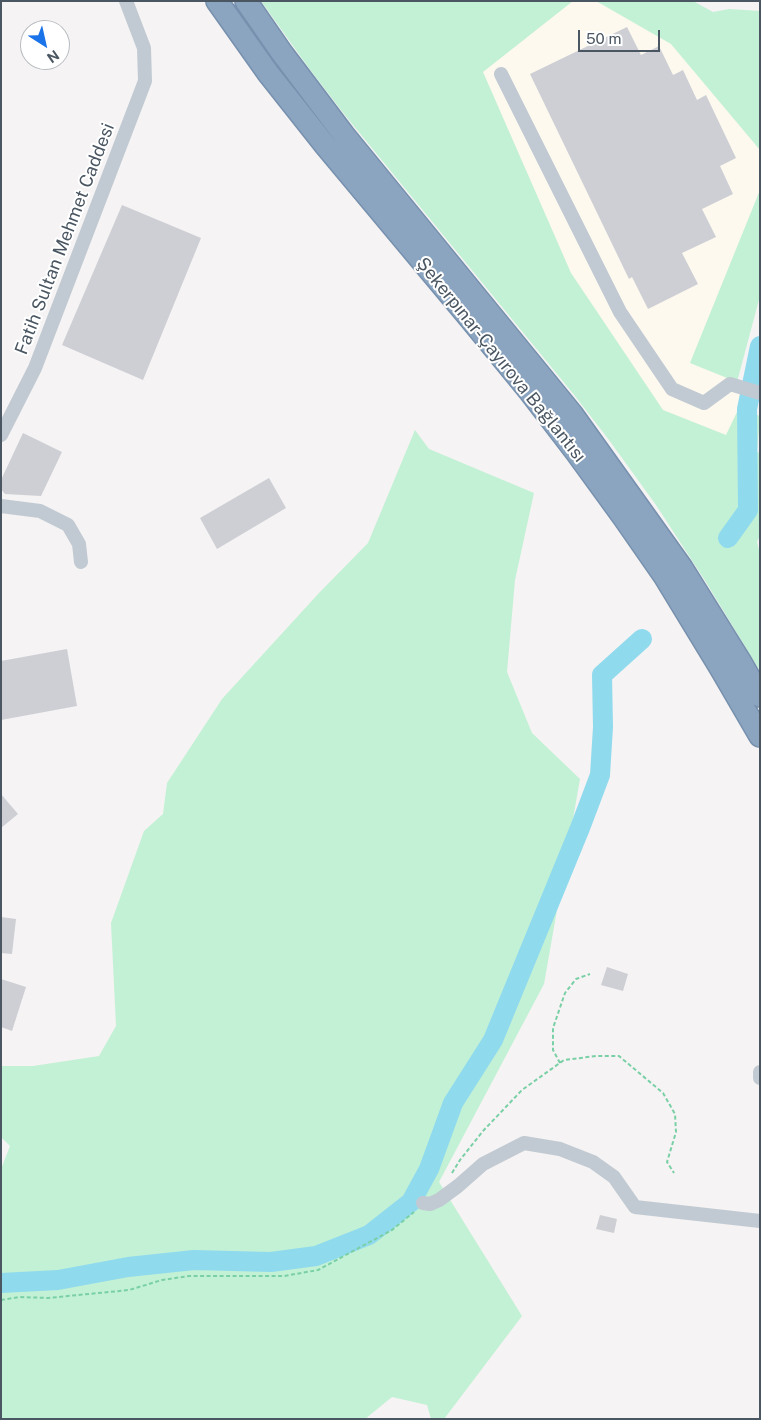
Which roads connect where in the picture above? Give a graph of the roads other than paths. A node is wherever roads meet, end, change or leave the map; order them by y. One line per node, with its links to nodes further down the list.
1 (126, 1): 6 (street, Fatih Sultan Mehmet Caddesi)
2 (217, 1): 10 (highway, Şekerpınar-Çayırova Bağlantısı)
3 (246, 1): 9 (highway, Şekerpınar-Çayırova Bağlantısı)
4 (501, 74): 5 (street)
5 (760, 393)
6 (1, 435)
7 (1, 506): 8 (street)
8 (81, 562)
9 (760, 696)
10 (760, 736)
11 (760, 1072): 12 (street)
12 (760, 1078)
13 (423, 1203): 14 (street)
14 (760, 1221)

